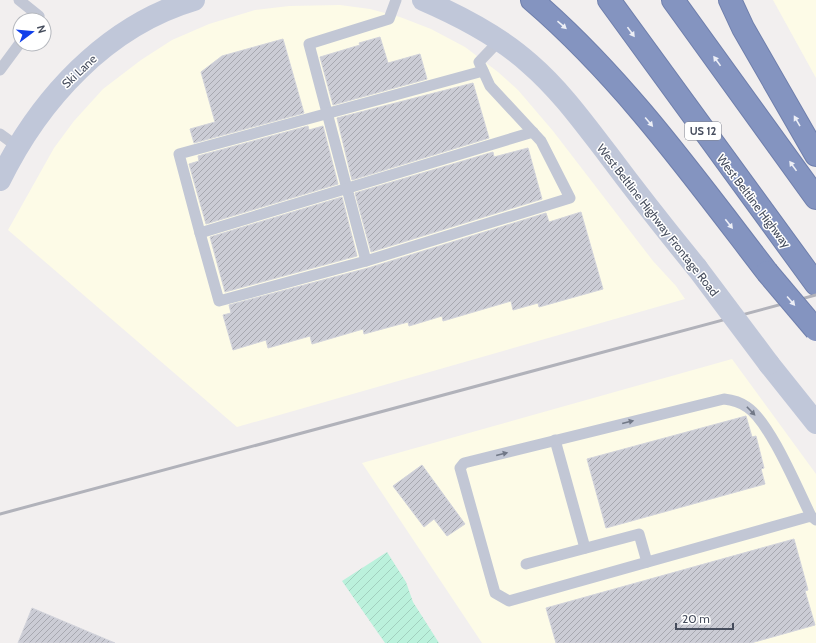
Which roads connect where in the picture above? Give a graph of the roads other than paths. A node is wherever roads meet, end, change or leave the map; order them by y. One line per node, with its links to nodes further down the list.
1 (19, 0): 9 (lane)
2 (194, 0): 17 (street, Ski Lane)
3 (396, 0): 14 (lane)
4 (423, 0): 10 (street)
5 (532, 0): 25 (highway, one-way to 25, bridge)
6 (609, 0): 24 (highway, West Beltline Highway / US 12, one-way to 24)
7 (673, 0): 21 (highway, one-way to 7)
8 (730, 0): 18 (highway, one-way to 8)
9 (34, 12)
10 (492, 37): 13 (lane); 26 (street, West Beltline Highway Frontage Road, bridge)
11 (13, 52): 12 (lane)
12 (0, 70)
13 (483, 71): 14 (lane); 15 (lane)
14 (327, 113): 20 (lane); 22 (lane)
15 (532, 132): 20 (lane); 23 (lane)
16 (0, 134): 17 (lane)
17 (18, 147): 19 (street, Ski Lane)
18 (816, 155)
19 (0, 180)
20 (347, 189): 22 (lane); 23 (lane)
21 (816, 198)
22 (200, 233): 23 (lane)
23 (366, 260)
24 (816, 284)
25 (816, 330)
26 (816, 423)
27 (555, 440): 28 (lane, one-way to 28); 29 (lane); 30 (lane, one-way to 27)
28 (814, 518): 30 (lane)
29 (585, 548): 30 (lane); 31 (lane)
30 (647, 562)
31 (526, 564)

